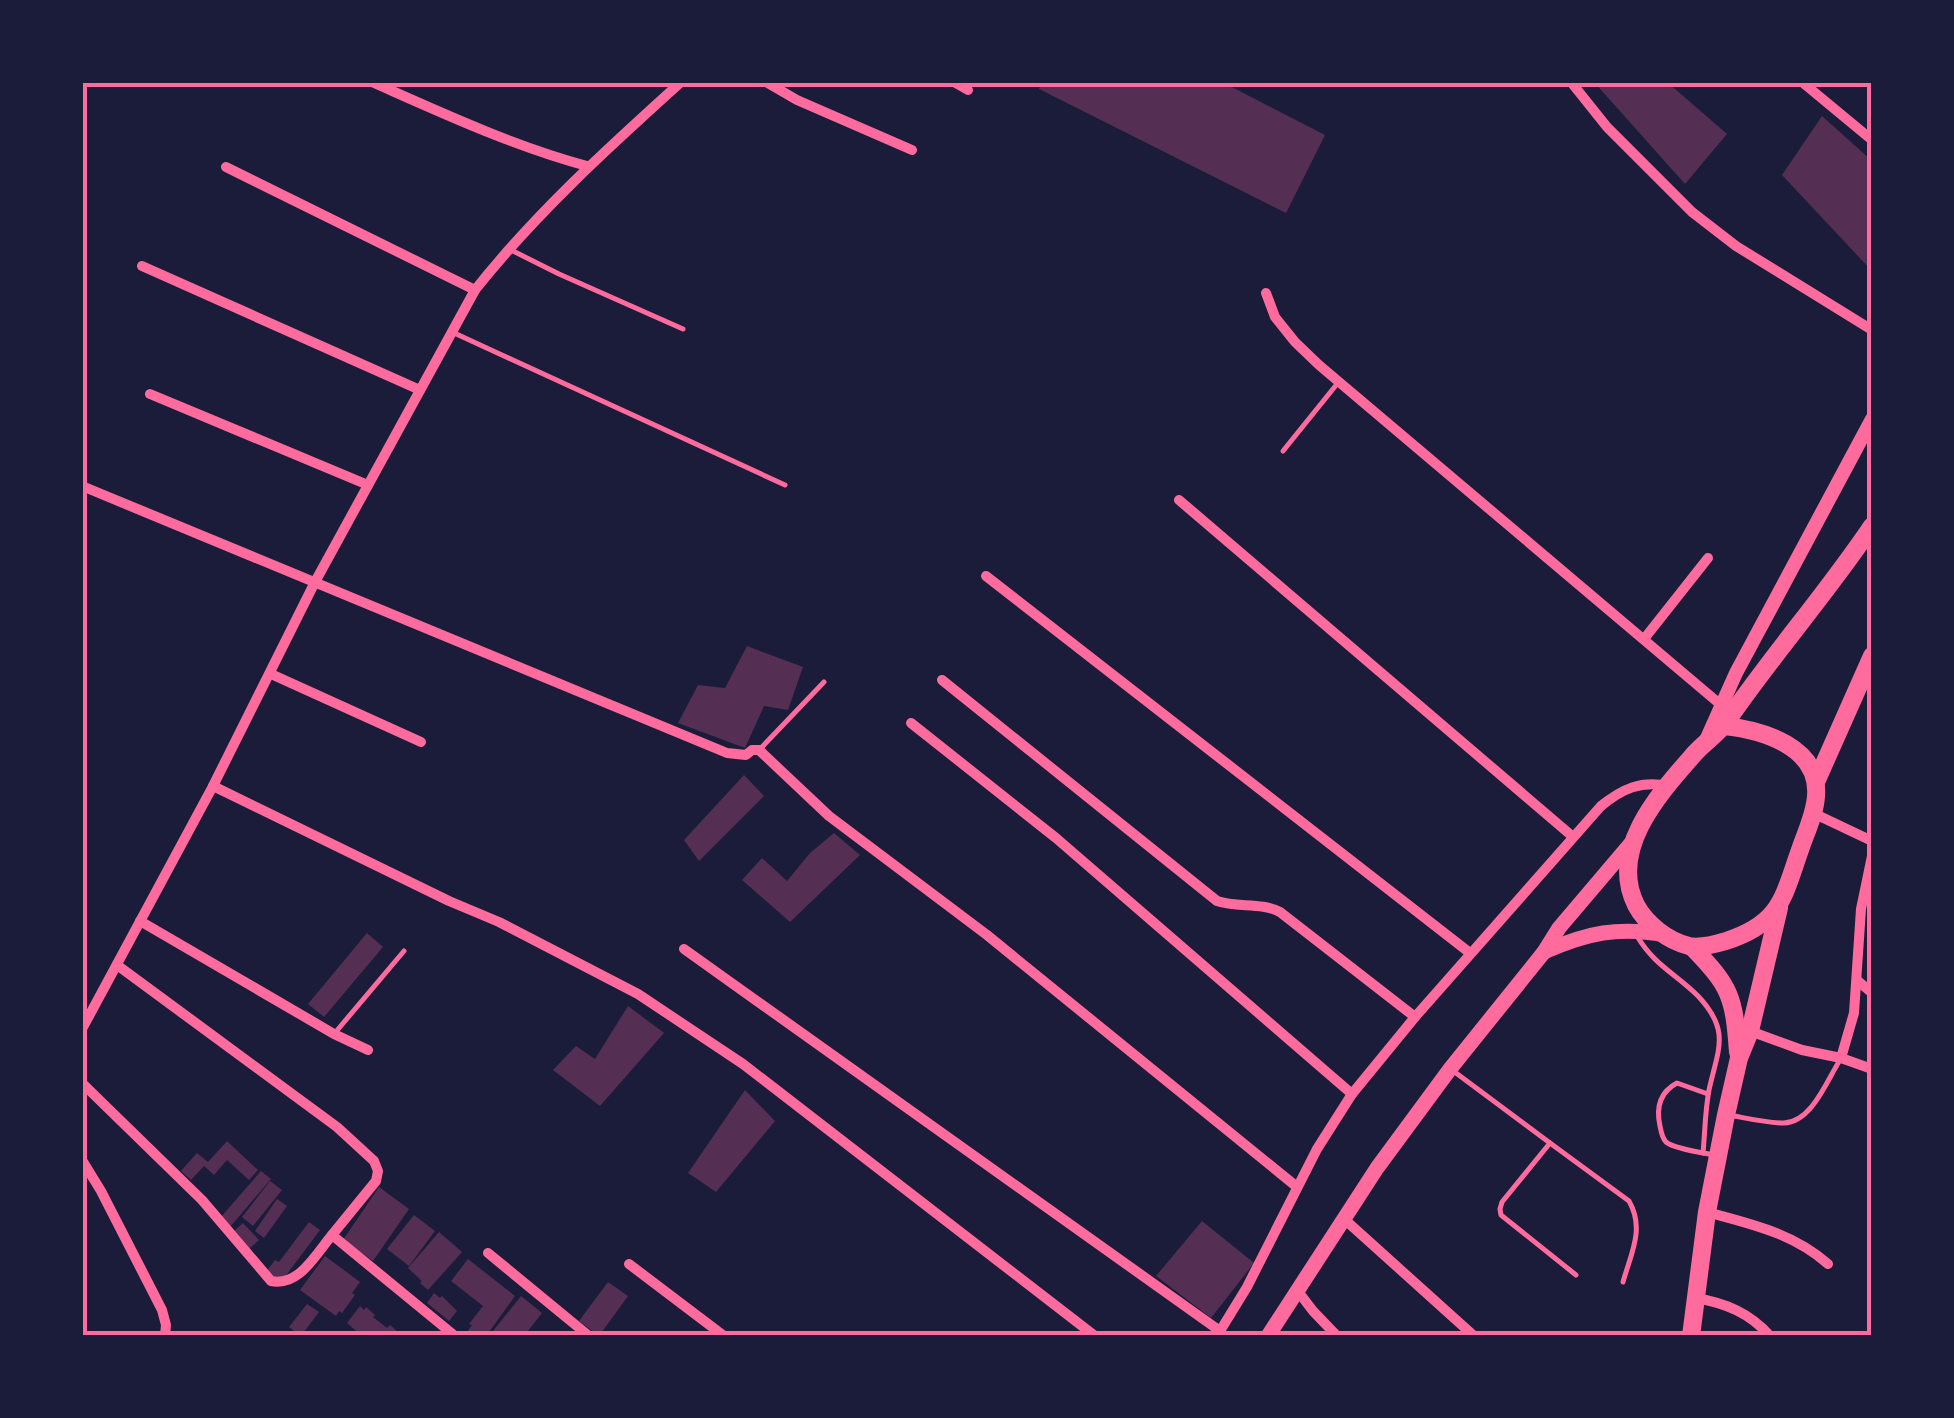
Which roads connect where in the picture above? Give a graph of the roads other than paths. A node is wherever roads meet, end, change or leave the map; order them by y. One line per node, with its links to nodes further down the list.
1 (372, 82): 10 (street)
2 (681, 82): 10 (street)
3 (766, 82): 9 (street)
4 (954, 82): 7 (street)
5 (1571, 82): 17 (street)
6 (1802, 82): 8 (street)
7 (968, 90)
8 (1872, 140)
9 (912, 150)
10 (588, 166): 12 (street)
11 (226, 167): 14 (street)
12 (508, 248): 14 (street); 16 (lane)
13 (142, 266): 20 (street)
14 (475, 290): 18 (street)
15 (1266, 293): 19 (street)
16 (683, 329)
17 (1872, 330)
18 (452, 332): 20 (street); 24 (lane)
19 (1338, 382): 23 (lane); 32 (street)
20 (420, 390): 26 (street)
21 (150, 394): 26 (street)
22 (1872, 419): 37 (street)
23 (1283, 451)
24 (785, 485)
25 (82, 486): 31 (street)
26 (368, 486): 31 (street)
27 (1179, 500): 47 (street)
28 (1872, 526): 39 (main road)
29 (1708, 558): 32 (street)
30 (986, 576): 59 (street)
31 (315, 582): 34 (street); 42 (street)
32 (1644, 640): 37 (street)
33 (1872, 656): 43 (main road)
34 (270, 674): 40 (street); 44 (street)
35 (942, 680): 63 (street)
36 (824, 682): 42 (lane)
37 (1721, 705): 41 (street)
38 (911, 723): 75 (street)
39 (1724, 726): 41 (main road); 43 (main road)
40 (422, 742)
41 (1705, 743): 45 (main road)
42 (759, 750): 81 (street)
43 (1816, 782): 46 (main road)
44 (212, 786): 52 (street); 98 (street)
45 (1669, 786): 47 (street); 48 (main road)
46 (1813, 814): 49 (street); 51 (main road)
47 (1572, 836): 59 (street)
48 (1632, 842): 54 (main road); 58 (main road)
49 (1872, 842)
50 (1872, 856): 61 (street)
51 (1779, 908): 55 (main road); 65 (main road)
52 (140, 920): 60 (street); 66 (street)
53 (1634, 931): 54 (main road); 58 (main road); 70 (lane)
54 (1664, 936): 55 (main road)
55 (1692, 947): 68 (main road)
56 (684, 949): 92 (street)
57 (404, 950): 66 (lane)
58 (1544, 952): 71 (main road)
59 (1470, 953): 63 (street)
60 (117, 965): 64 (street); 84 (street)
61 (1858, 982): 62 (street); 69 (street)
62 (1872, 993)
63 (1415, 1016): 75 (street)
64 (82, 1029)
65 (1750, 1031): 68 (main road); 69 (street)
66 (334, 1034): 67 (street)
67 (368, 1050)
68 (1739, 1058): 73 (main road)
69 (1841, 1058): 72 (street); 77 (lane)
70 (1715, 1067): 73 (lane); 76 (lane)
71 (1450, 1068): 78 (lane); 83 (main road)
72 (1872, 1069)
73 (1734, 1079): 77 (main road)
74 (82, 1083): 84 (street)
75 (1352, 1094): 81 (street)
76 (1708, 1094): 79 (lane); 79 (lane)
77 (1726, 1115): 79 (main road)
78 (1550, 1142): 88 (lane); 89 (lane)
79 (1711, 1154): 82 (main road)
80 (82, 1160): 94 (street)
81 (1297, 1186): 92 (street)
82 (1707, 1212): 87 (street); 91 (main road)
83 (1343, 1218): 90 (main road); 100 (street)
84 (332, 1235): 95 (street)
85 (488, 1253): 96 (street)
86 (629, 1264): 97 (street)
87 (1828, 1264)
88 (1576, 1274)
89 (1623, 1282)
90 (1298, 1290): 93 (street); 99 (main road)
91 (1696, 1298): 101 (main road); 102 (street)
92 (1218, 1334)
93 (1333, 1334)
94 (165, 1336)
95 (455, 1336)
96 (588, 1336)
97 (724, 1336)
98 (1095, 1336)
99 (1268, 1336)
100 (1474, 1336)
101 (1691, 1336)
102 (1770, 1336)

